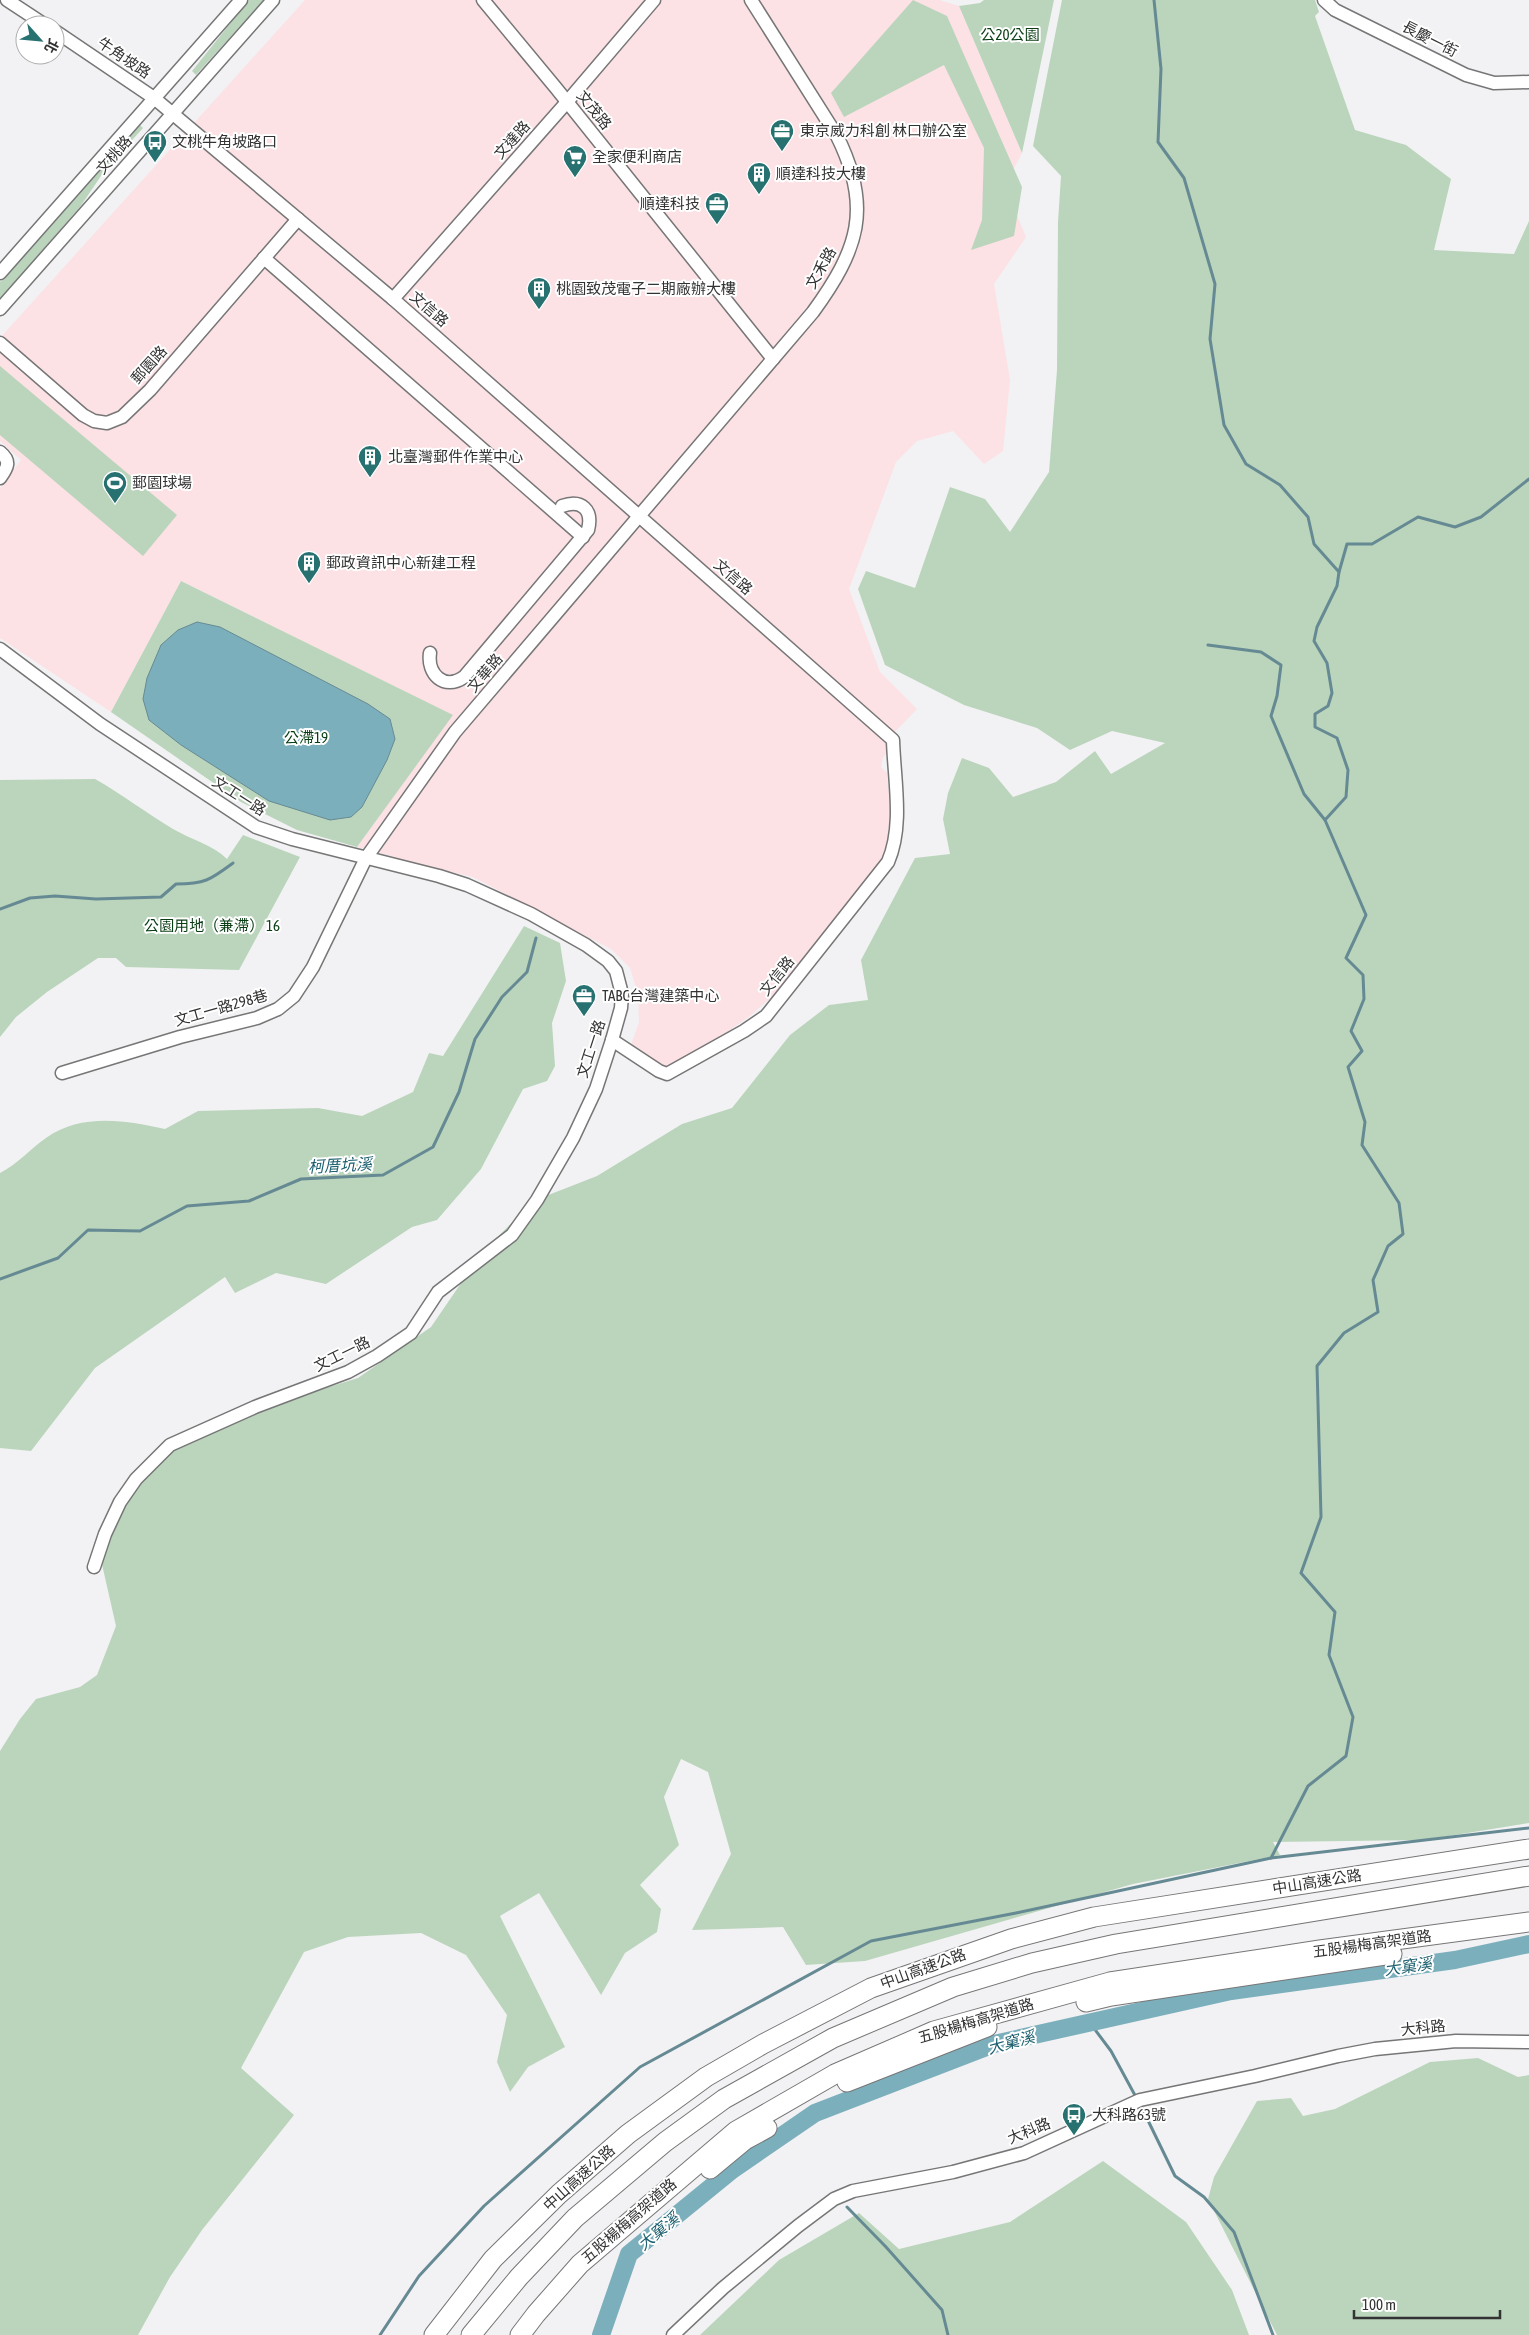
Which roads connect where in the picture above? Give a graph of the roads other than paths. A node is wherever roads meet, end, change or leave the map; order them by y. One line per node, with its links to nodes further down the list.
1 (7, 0): 8 (street)
2 (241, 0): 11 (street, 文桃路)
3 (273, 0): 13 (street, 文桃路)
4 (483, 0): 12 (street, 文茂路)
5 (654, 0): 12 (street, 文達路)
6 (751, 0): 20 (street, 文禾路)
7 (1324, 0): 10 (street, 長慶一街)
8 (30, 15)
9 (65, 38): 11 (street, 牛角坡路)
10 (1529, 82)
11 (154, 98): 13 (street, 牛角坡路); 16 (street, 文桃路)
12 (567, 102): 17 (street, 文達路); 20 (street, 文茂路)
13 (173, 113): 14 (street, 文信路); 18 (street, 文桃路)
14 (298, 219): 15 (street, 郵園路); 17 (street, 文信路)
15 (264, 258): 19 (street, 郵園路); 25 (street)
16 (0, 273)
17 (392, 299): 24 (street, 文信路)
18 (0, 309)
19 (0, 343)
20 (773, 359): 24 (street, 文禾路)
21 (0, 452): 22 (street)
22 (0, 478)
23 (562, 506): 25 (street)
24 (639, 516): 28 (street, 文華路); 29 (street, 文信路)
25 (583, 537): 27 (street)
26 (0, 649): 28 (street, 文工一路)
27 (430, 653)
28 (366, 858): 29 (street, 文工一路); 30 (street, 文工一路298巷)
29 (612, 1040): 31 (street, 文工一路)
30 (62, 1073)
31 (94, 1567)
32 (1529, 1850): 37 (highway, 中山高速公路)
33 (1529, 1876): 38 (highway, 中山高速公路)
34 (1529, 1922): 39 (highway, 五股楊梅高架道路)
35 (1529, 1933): 40 (highway, 五股楊梅高架道路)
36 (1529, 2042): 41 (street, 大科路)
37 (434, 2335)
38 (471, 2335)
39 (520, 2335)
40 (536, 2335)
41 (673, 2335)

